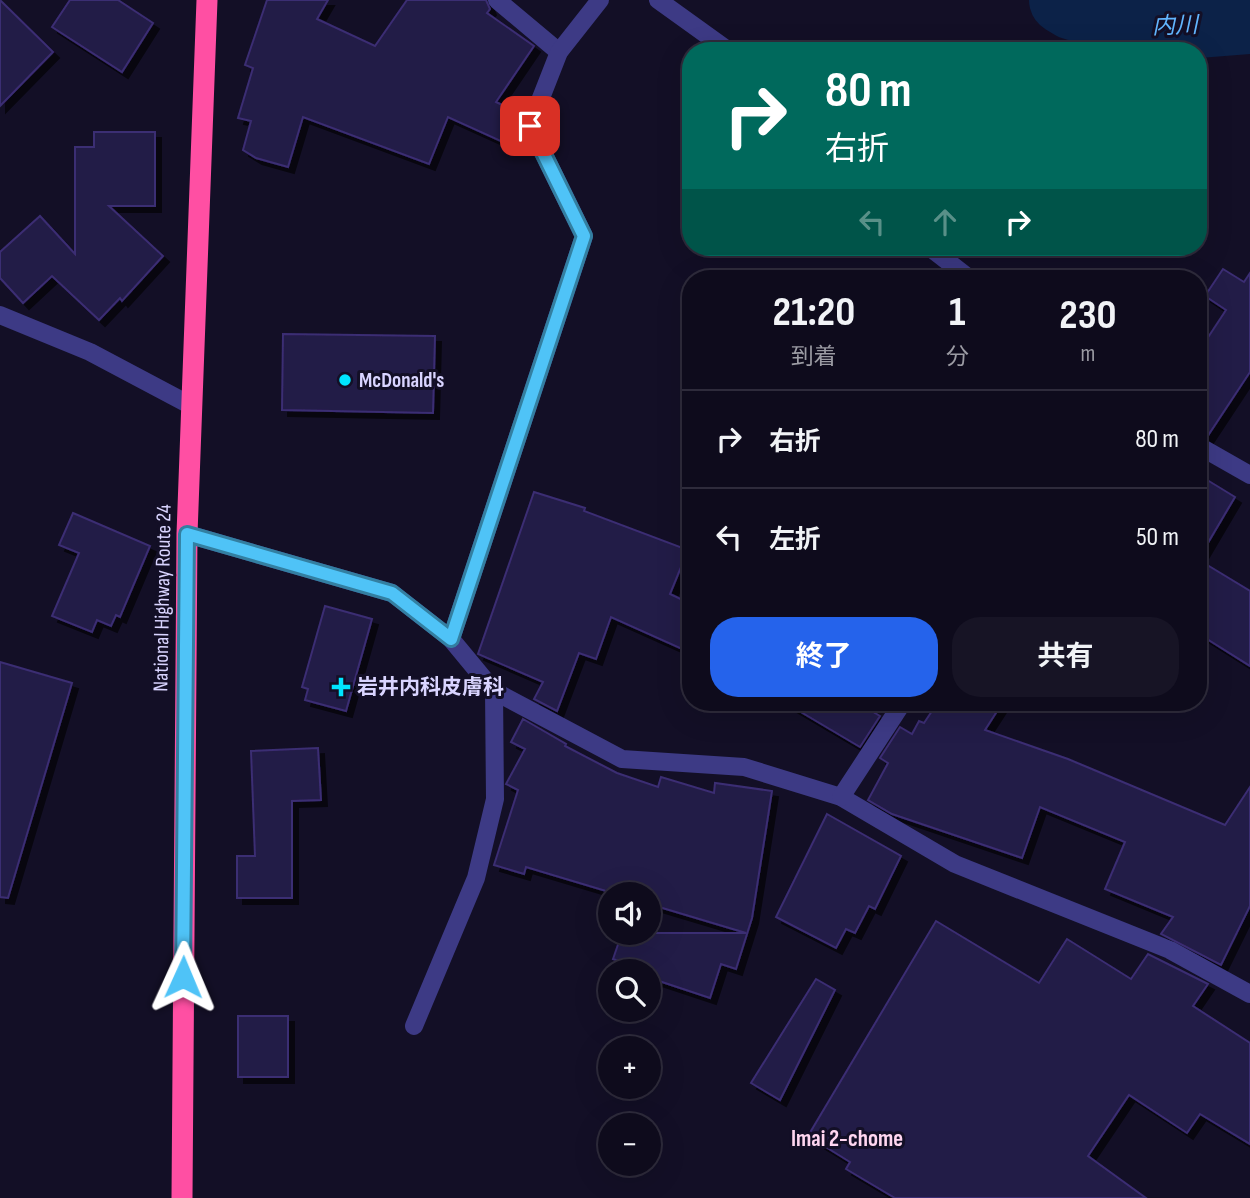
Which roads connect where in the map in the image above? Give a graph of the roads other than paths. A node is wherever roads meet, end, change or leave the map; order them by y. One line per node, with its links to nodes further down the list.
1 (207, 0): 10 (highway, National Highway Route 24)
2 (497, 0): 6 (street)
3 (600, 0): 6 (street)
4 (658, 0): 5 (street)
5 (716, 42)
6 (559, 52): 14 (street)
7 (941, 256): 8 (street)
8 (959, 270)
9 (0, 315): 10 (street)
10 (190, 405): 13 (highway, National Highway Route 24)
11 (1207, 451): 12 (street)
12 (1250, 475)
13 (187, 534): 14 (street); 20 (highway, National Highway Route 24)
14 (451, 639): 15 (street)
15 (494, 691): 17 (street); 19 (street)
16 (897, 711): 17 (street)
17 (841, 797): 18 (street)
18 (1250, 994)
19 (414, 1026)
20 (182, 1198)

